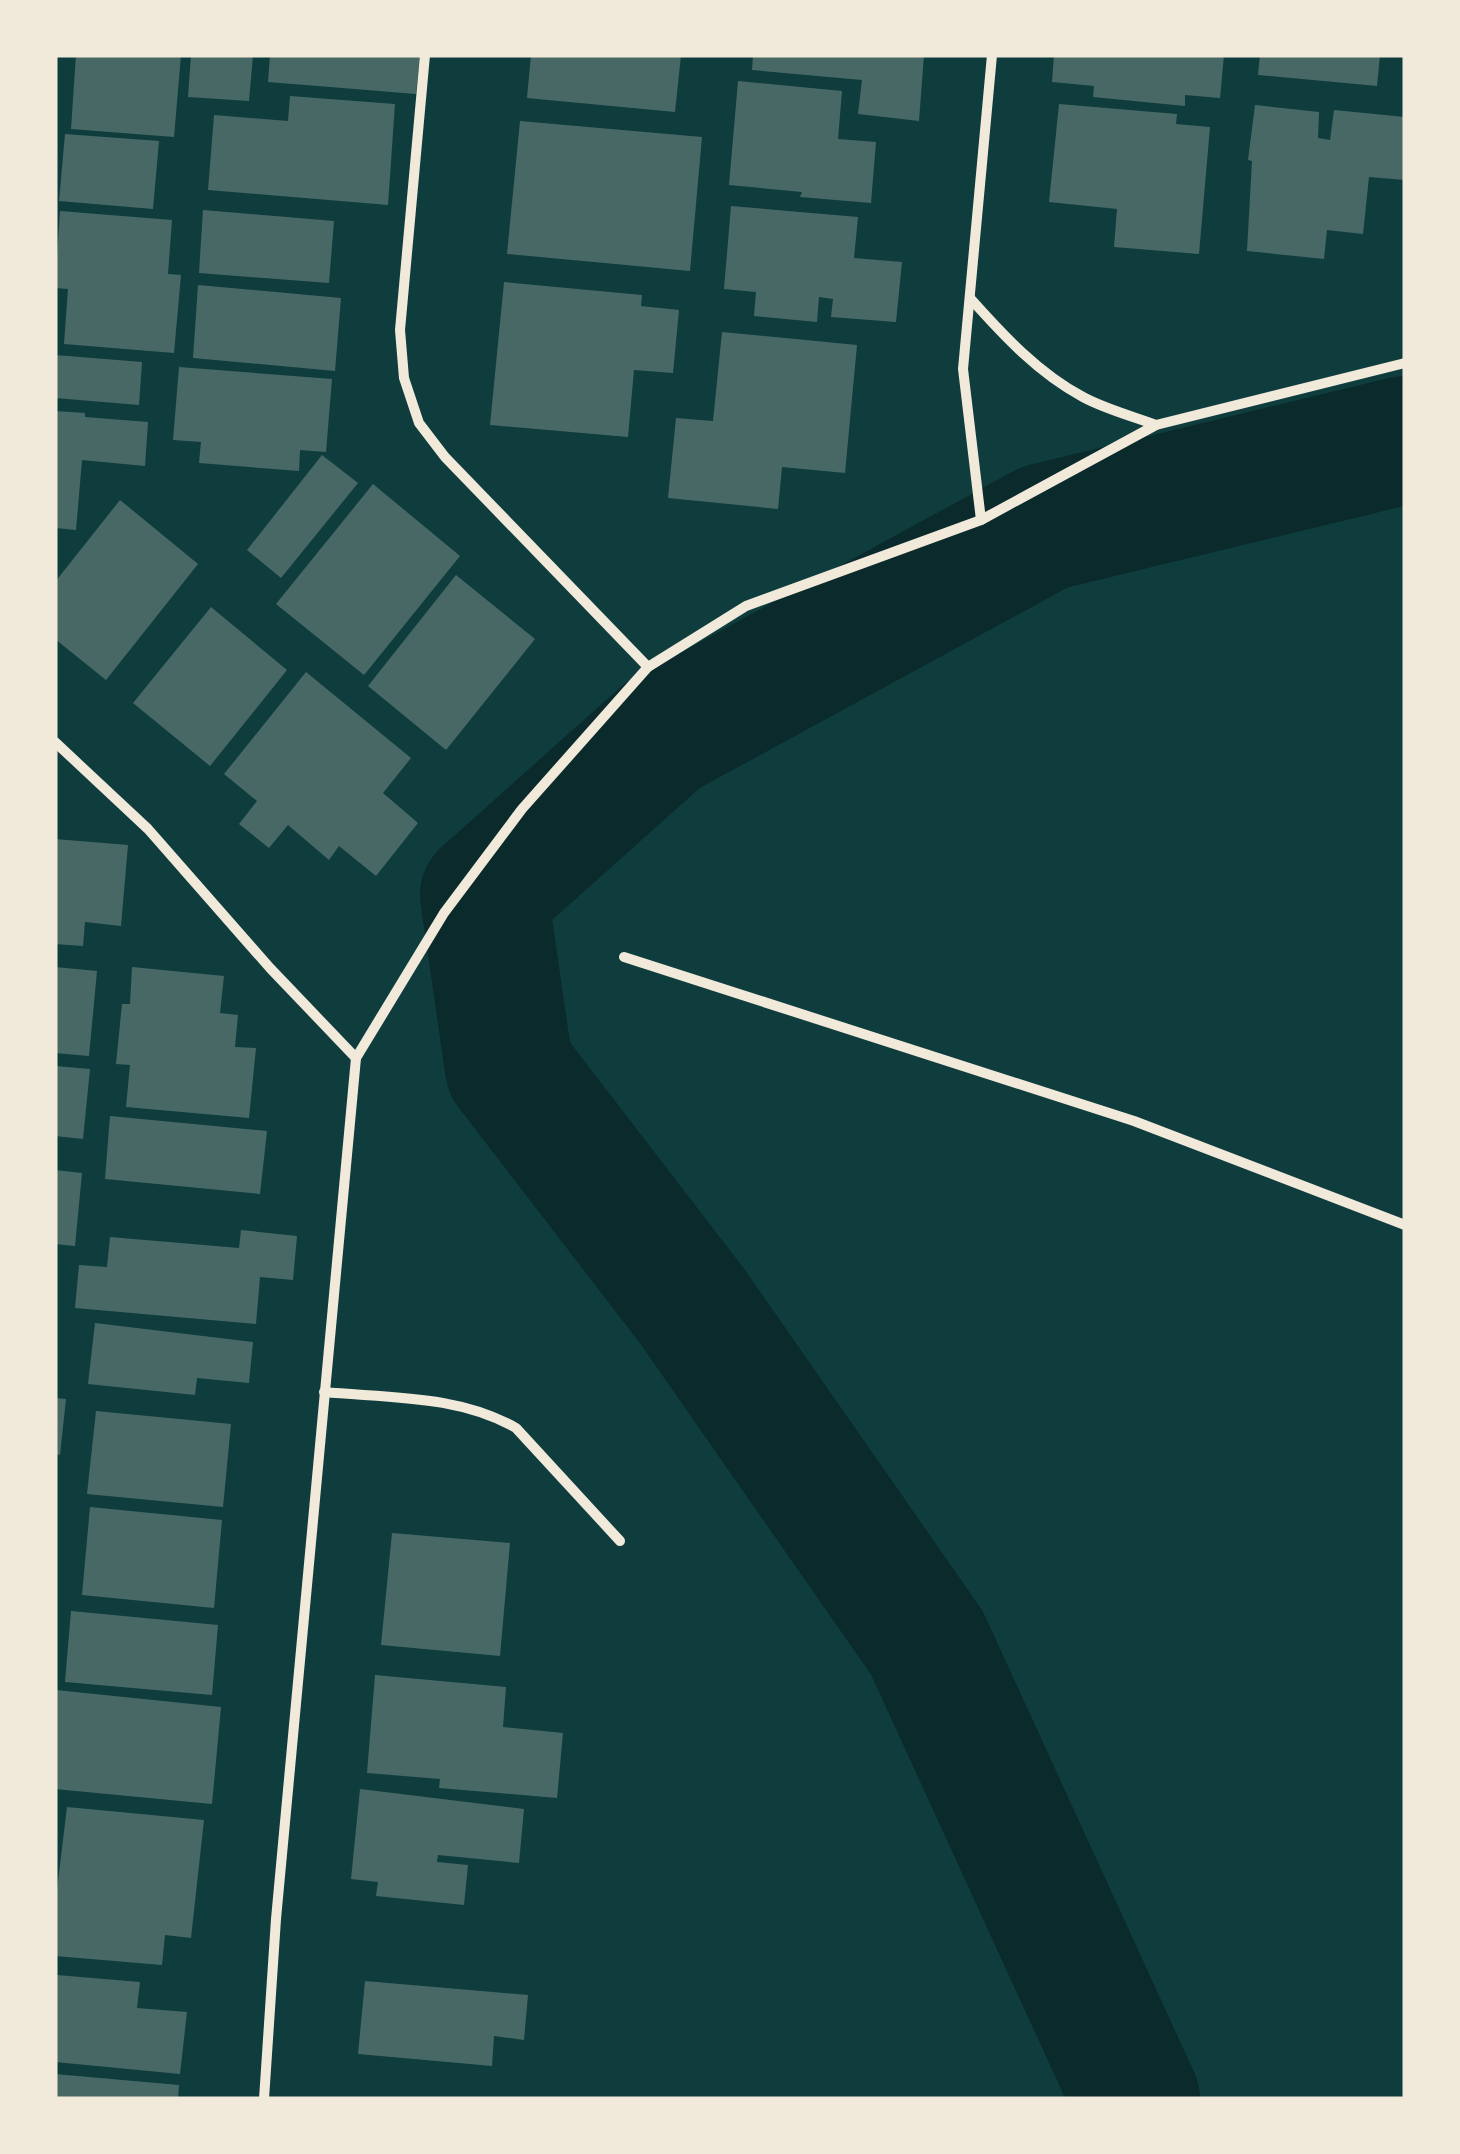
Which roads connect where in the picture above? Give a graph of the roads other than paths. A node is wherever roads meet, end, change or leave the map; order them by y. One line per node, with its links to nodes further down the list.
1 (425, 55): 7 (street)
2 (992, 55): 3 (street)
3 (970, 298): 5 (street); 6 (street)
4 (1405, 362): 5 (street)
5 (1156, 425): 6 (street)
6 (980, 520): 7 (street)
7 (648, 667): 10 (street)
8 (55, 742): 10 (street)
9 (624, 957): 11 (street)
10 (356, 1058): 12 (street)
11 (1405, 1224)
12 (324, 1392): 13 (street); 14 (street)
13 (620, 1541)
14 (264, 2099)

